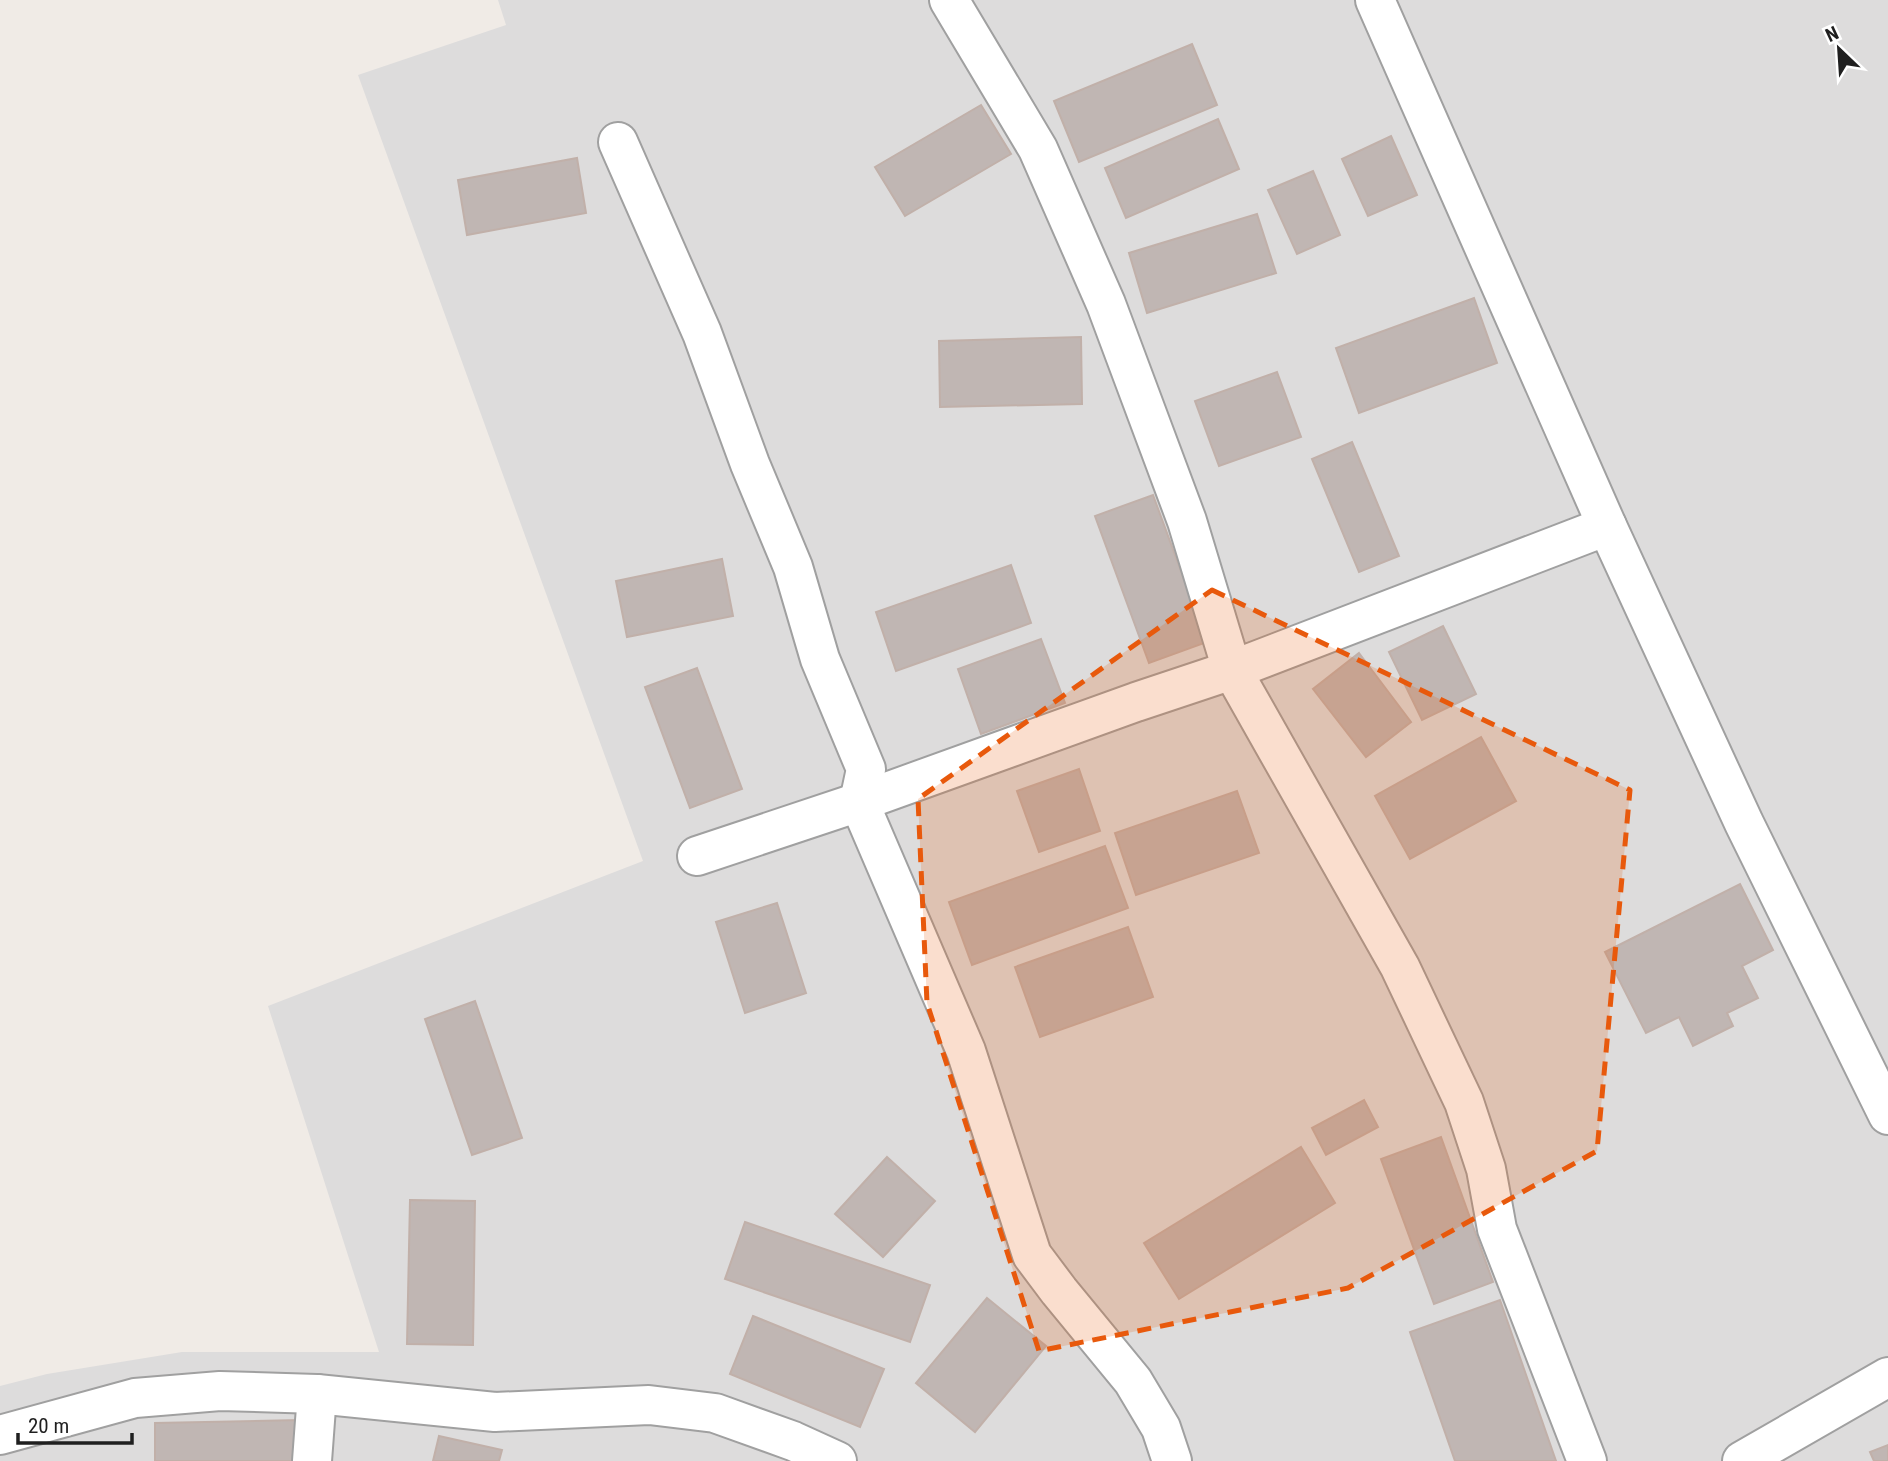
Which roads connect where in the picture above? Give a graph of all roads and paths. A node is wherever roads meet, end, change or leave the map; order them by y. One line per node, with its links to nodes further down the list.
1 (949, 0): 5 (street)
2 (1375, 0): 4 (street)
3 (618, 142): 6 (street)
4 (1607, 526): 5 (street); 8 (street)
5 (1233, 670): 6 (street); 15 (street)
6 (859, 802): 7 (street); 14 (street)
7 (698, 856)
8 (1888, 1115)
9 (1888, 1377): 16 (street)
10 (317, 1394): 11 (street); 12 (street); 13 (street)
11 (0, 1435)
12 (312, 1461)
13 (837, 1461)
14 (1172, 1461)
15 (1587, 1461)
16 (1742, 1461)

